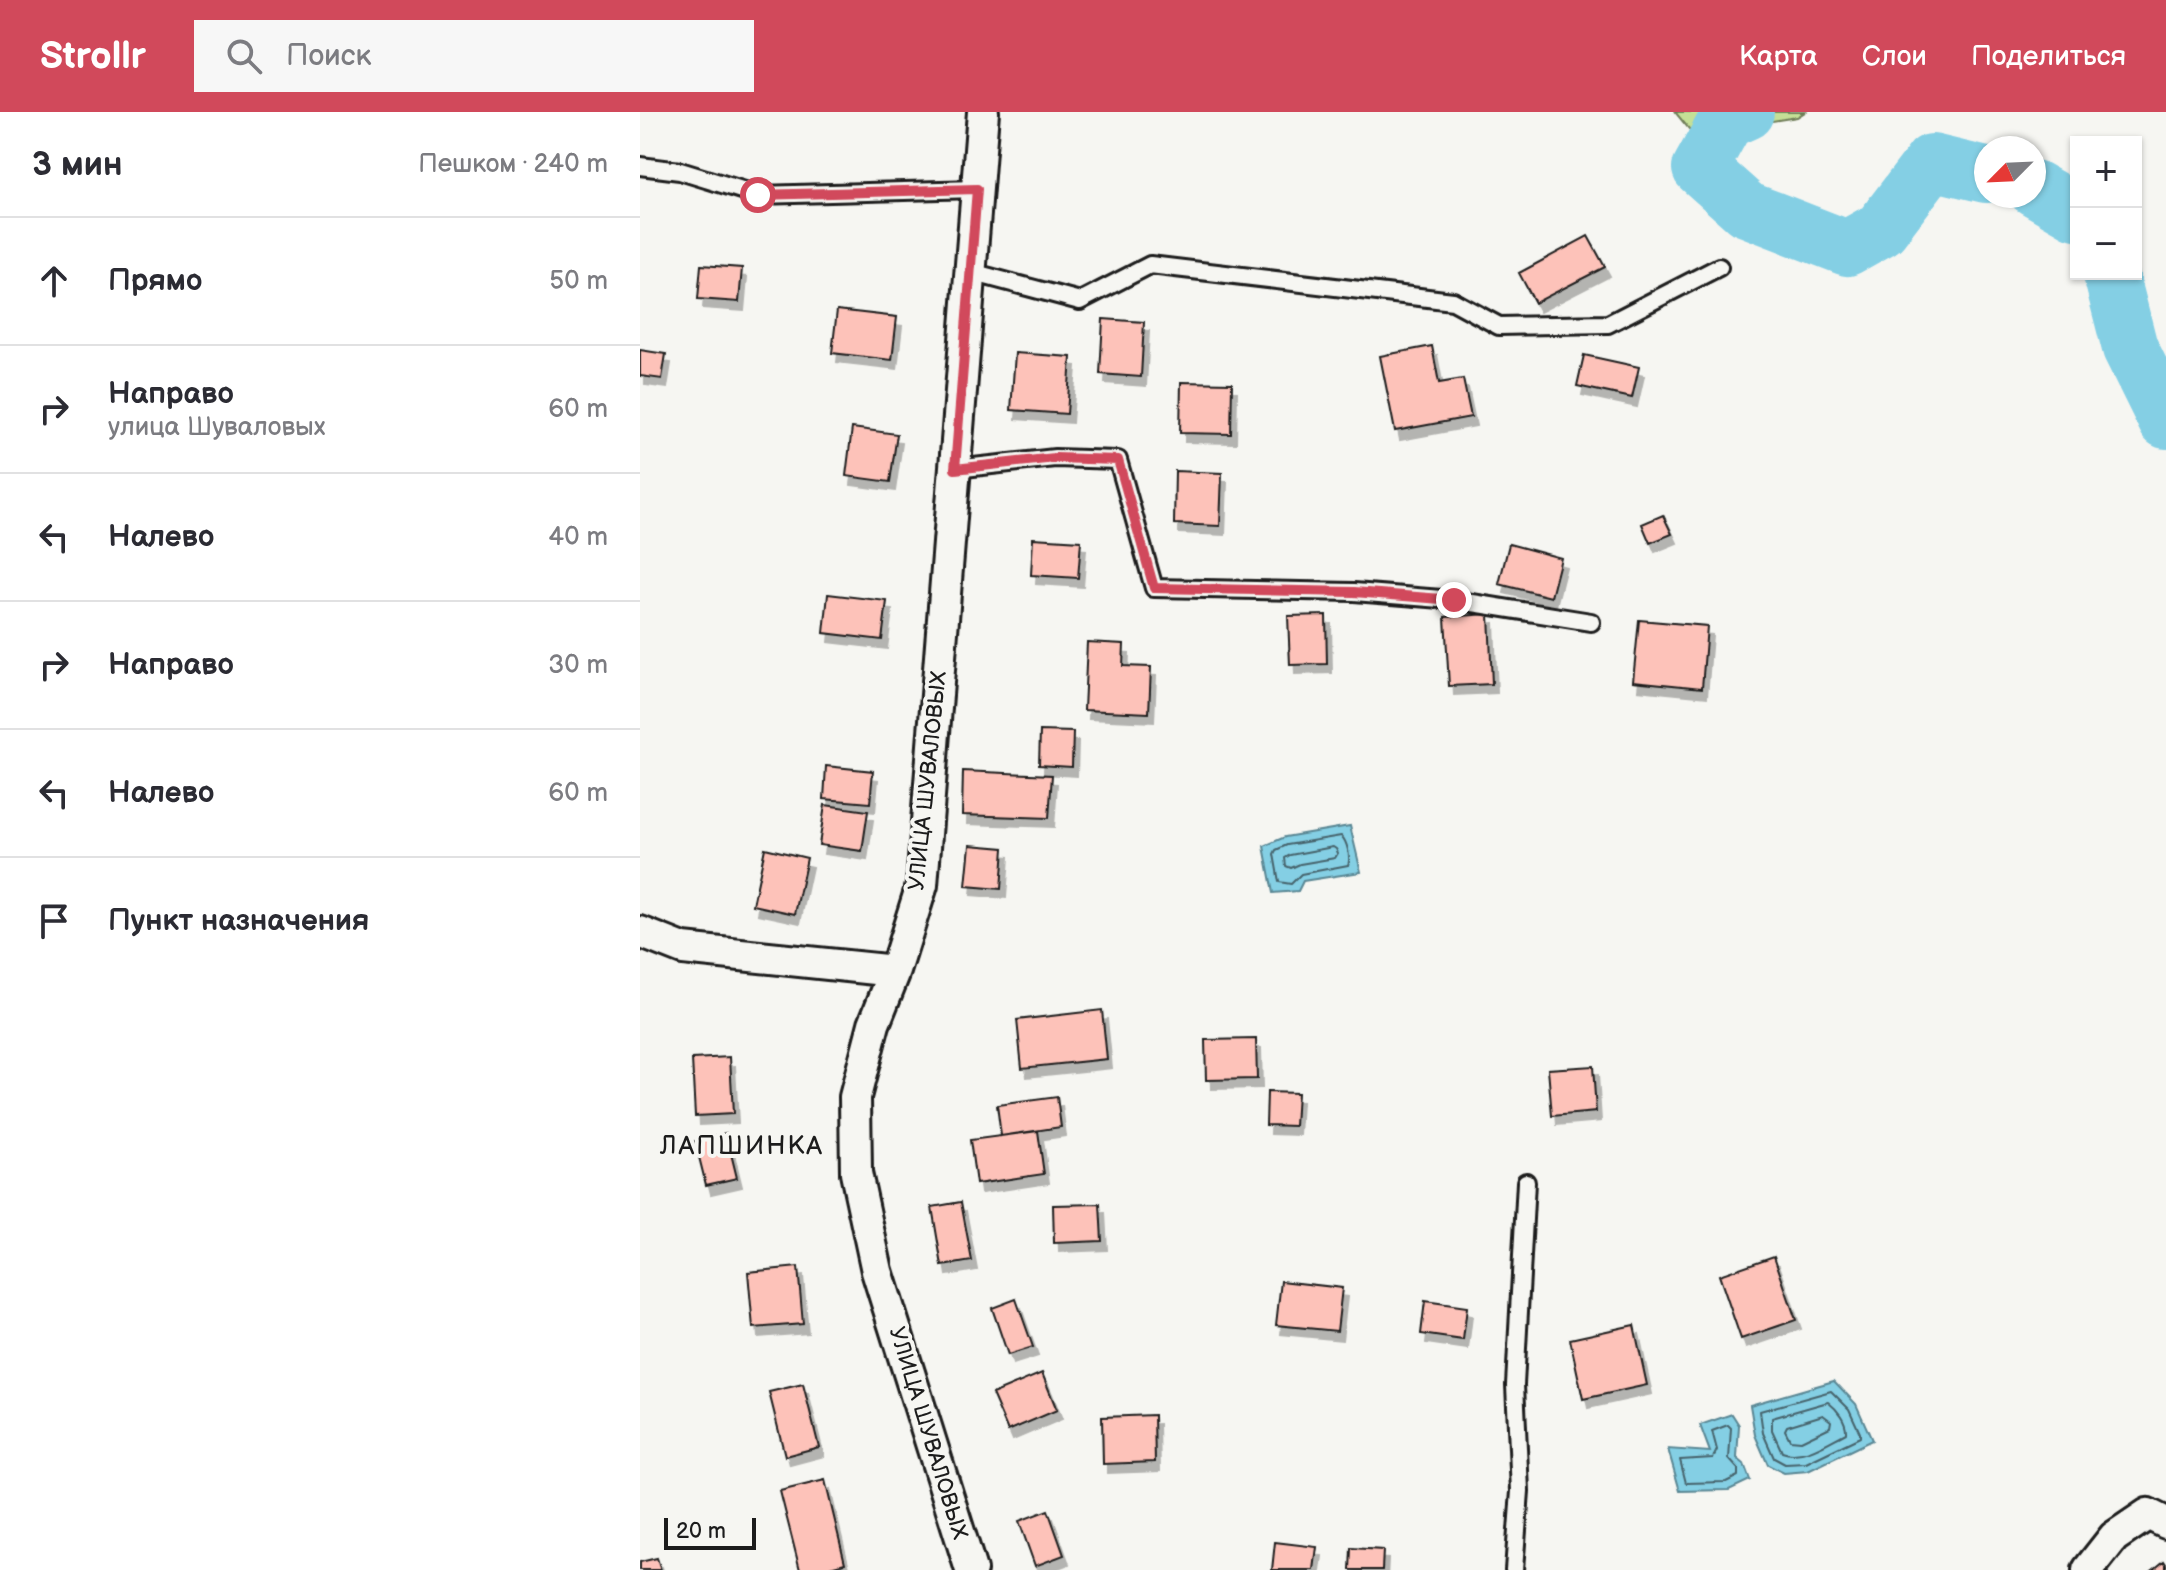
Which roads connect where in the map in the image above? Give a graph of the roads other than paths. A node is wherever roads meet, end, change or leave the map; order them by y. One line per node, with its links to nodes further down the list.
1 (983, 112): 3 (street, УЛИЦА ШУВАЛОВЫХ)
2 (640, 166): 3 (lane)
3 (977, 189): 5 (street, УЛИЦА ШУВАЛОВЫХ)
4 (1719, 267): 5 (lane)
5 (971, 272): 6 (street, УЛИЦА ШУВАЛОВЫХ)
6 (955, 469): 7 (lane); 9 (street, УЛИЦА ШУВАЛОВЫХ)
7 (1591, 622)
8 (640, 932): 9 (street)
9 (895, 971): 12 (street, УЛИЦА ШУВАЛОВЫХ)
10 (1526, 1182): 13 (lane)
11 (2166, 1523): 14 (street)
12 (971, 1570)
13 (1514, 1570)
14 (2088, 1570)

